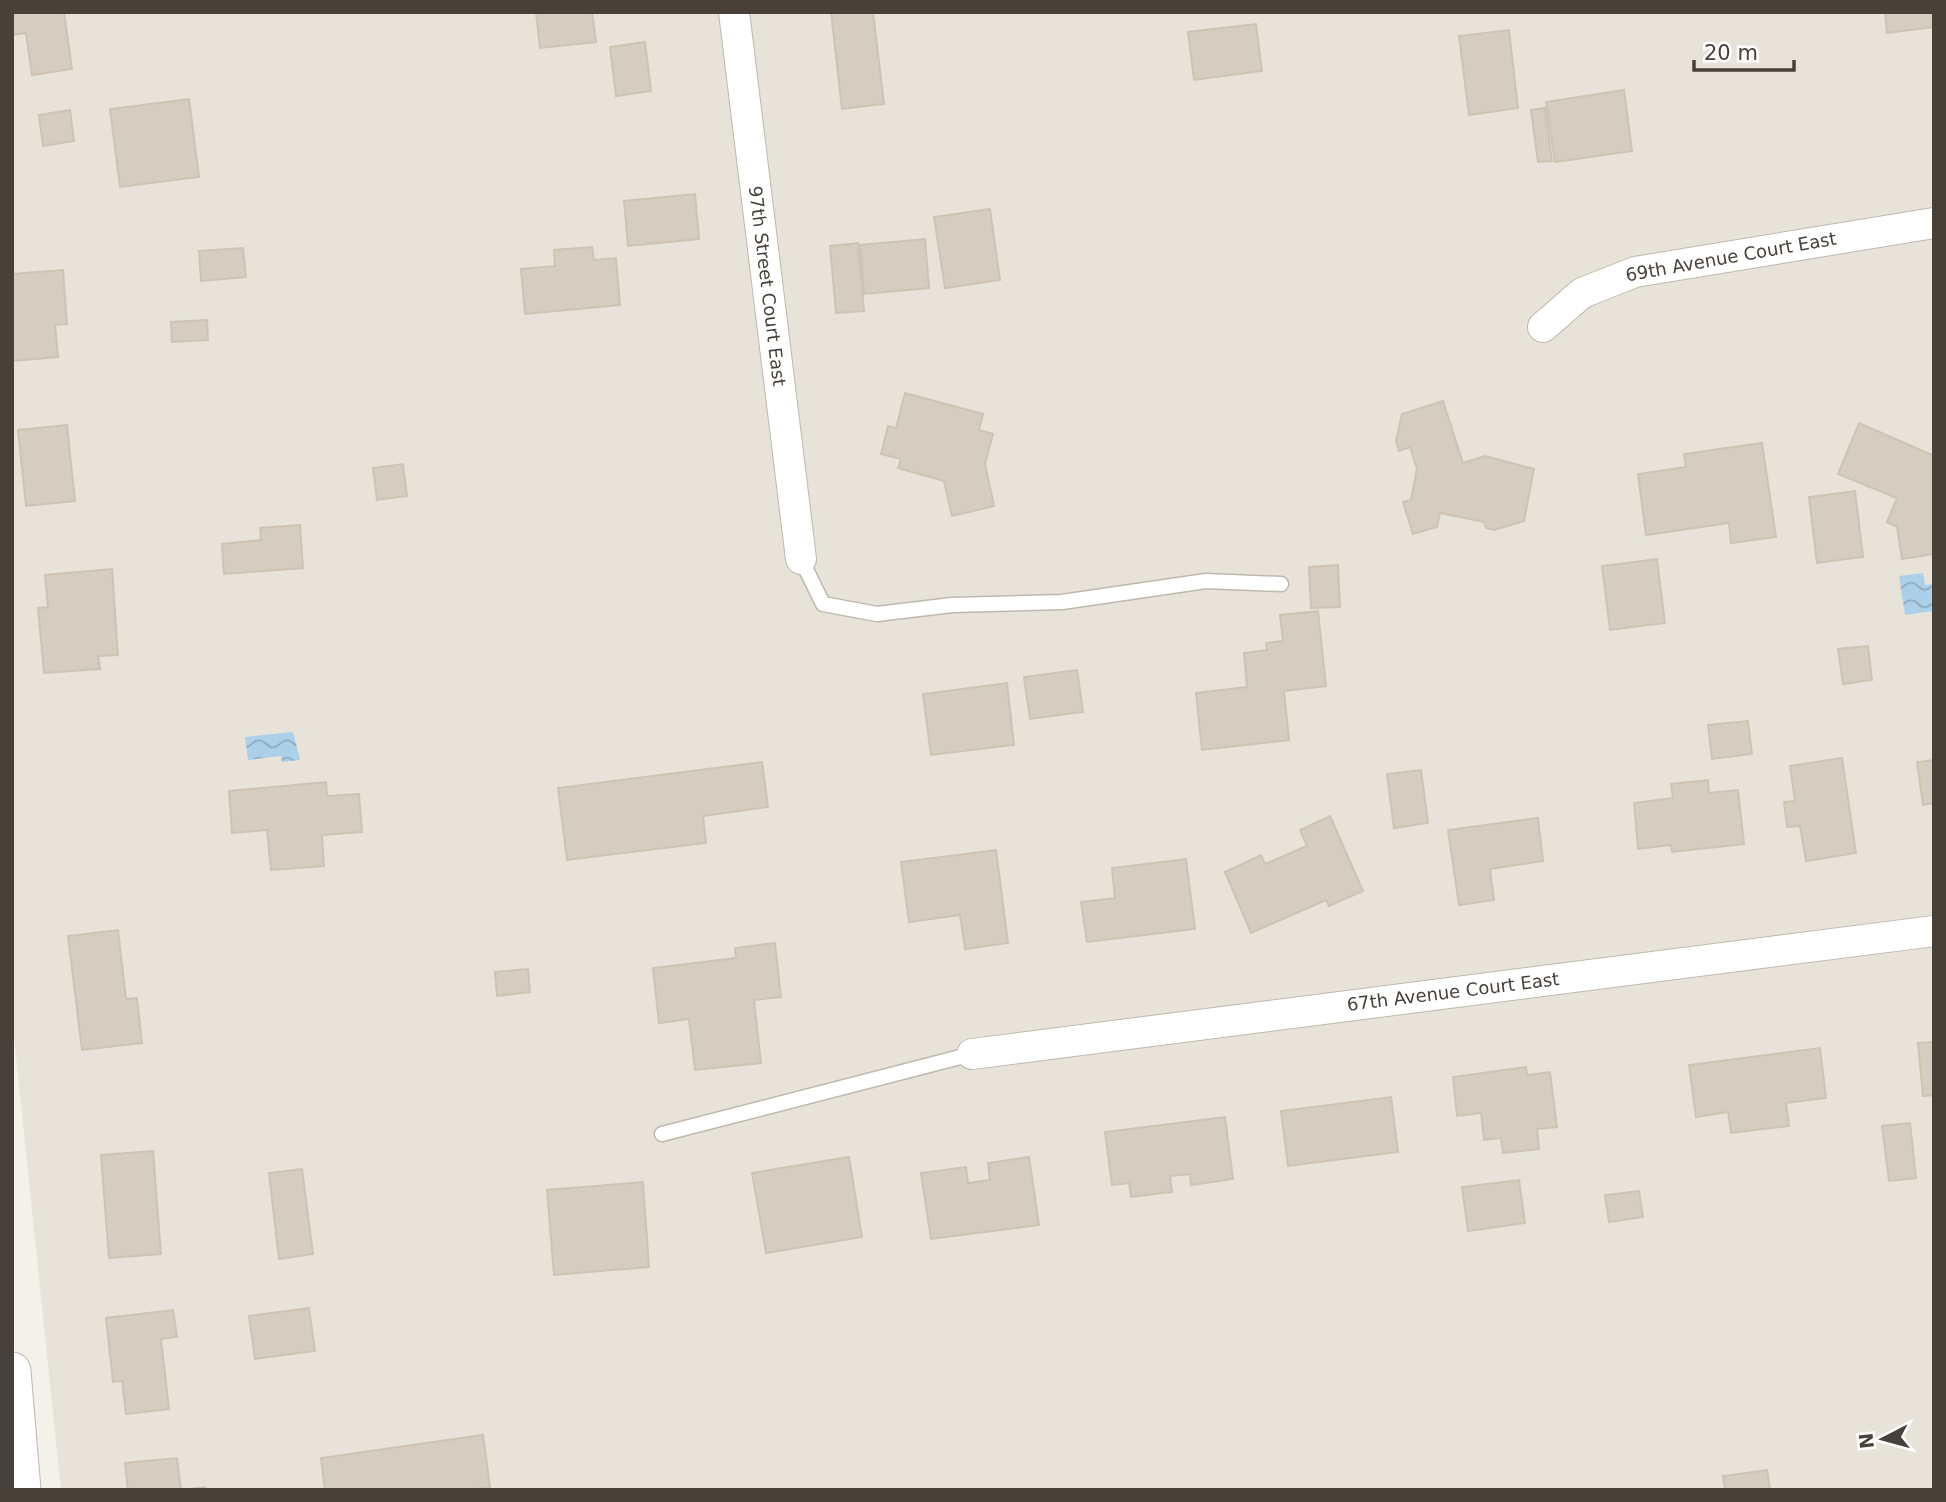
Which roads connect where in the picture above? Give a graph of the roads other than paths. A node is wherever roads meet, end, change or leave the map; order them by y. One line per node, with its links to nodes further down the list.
1 (734, 12): 4 (street, 97th Street Court East)
2 (1934, 223): 3 (street, 69th Avenue Court East)
3 (1543, 327)
4 (801, 559): 5 (lane)
5 (1281, 584)
6 (1934, 931): 7 (street, 67th Avenue Court East)
7 (972, 1054): 8 (lane)
8 (662, 1134)
9 (12, 1371): 10 (street)
10 (22, 1490)

